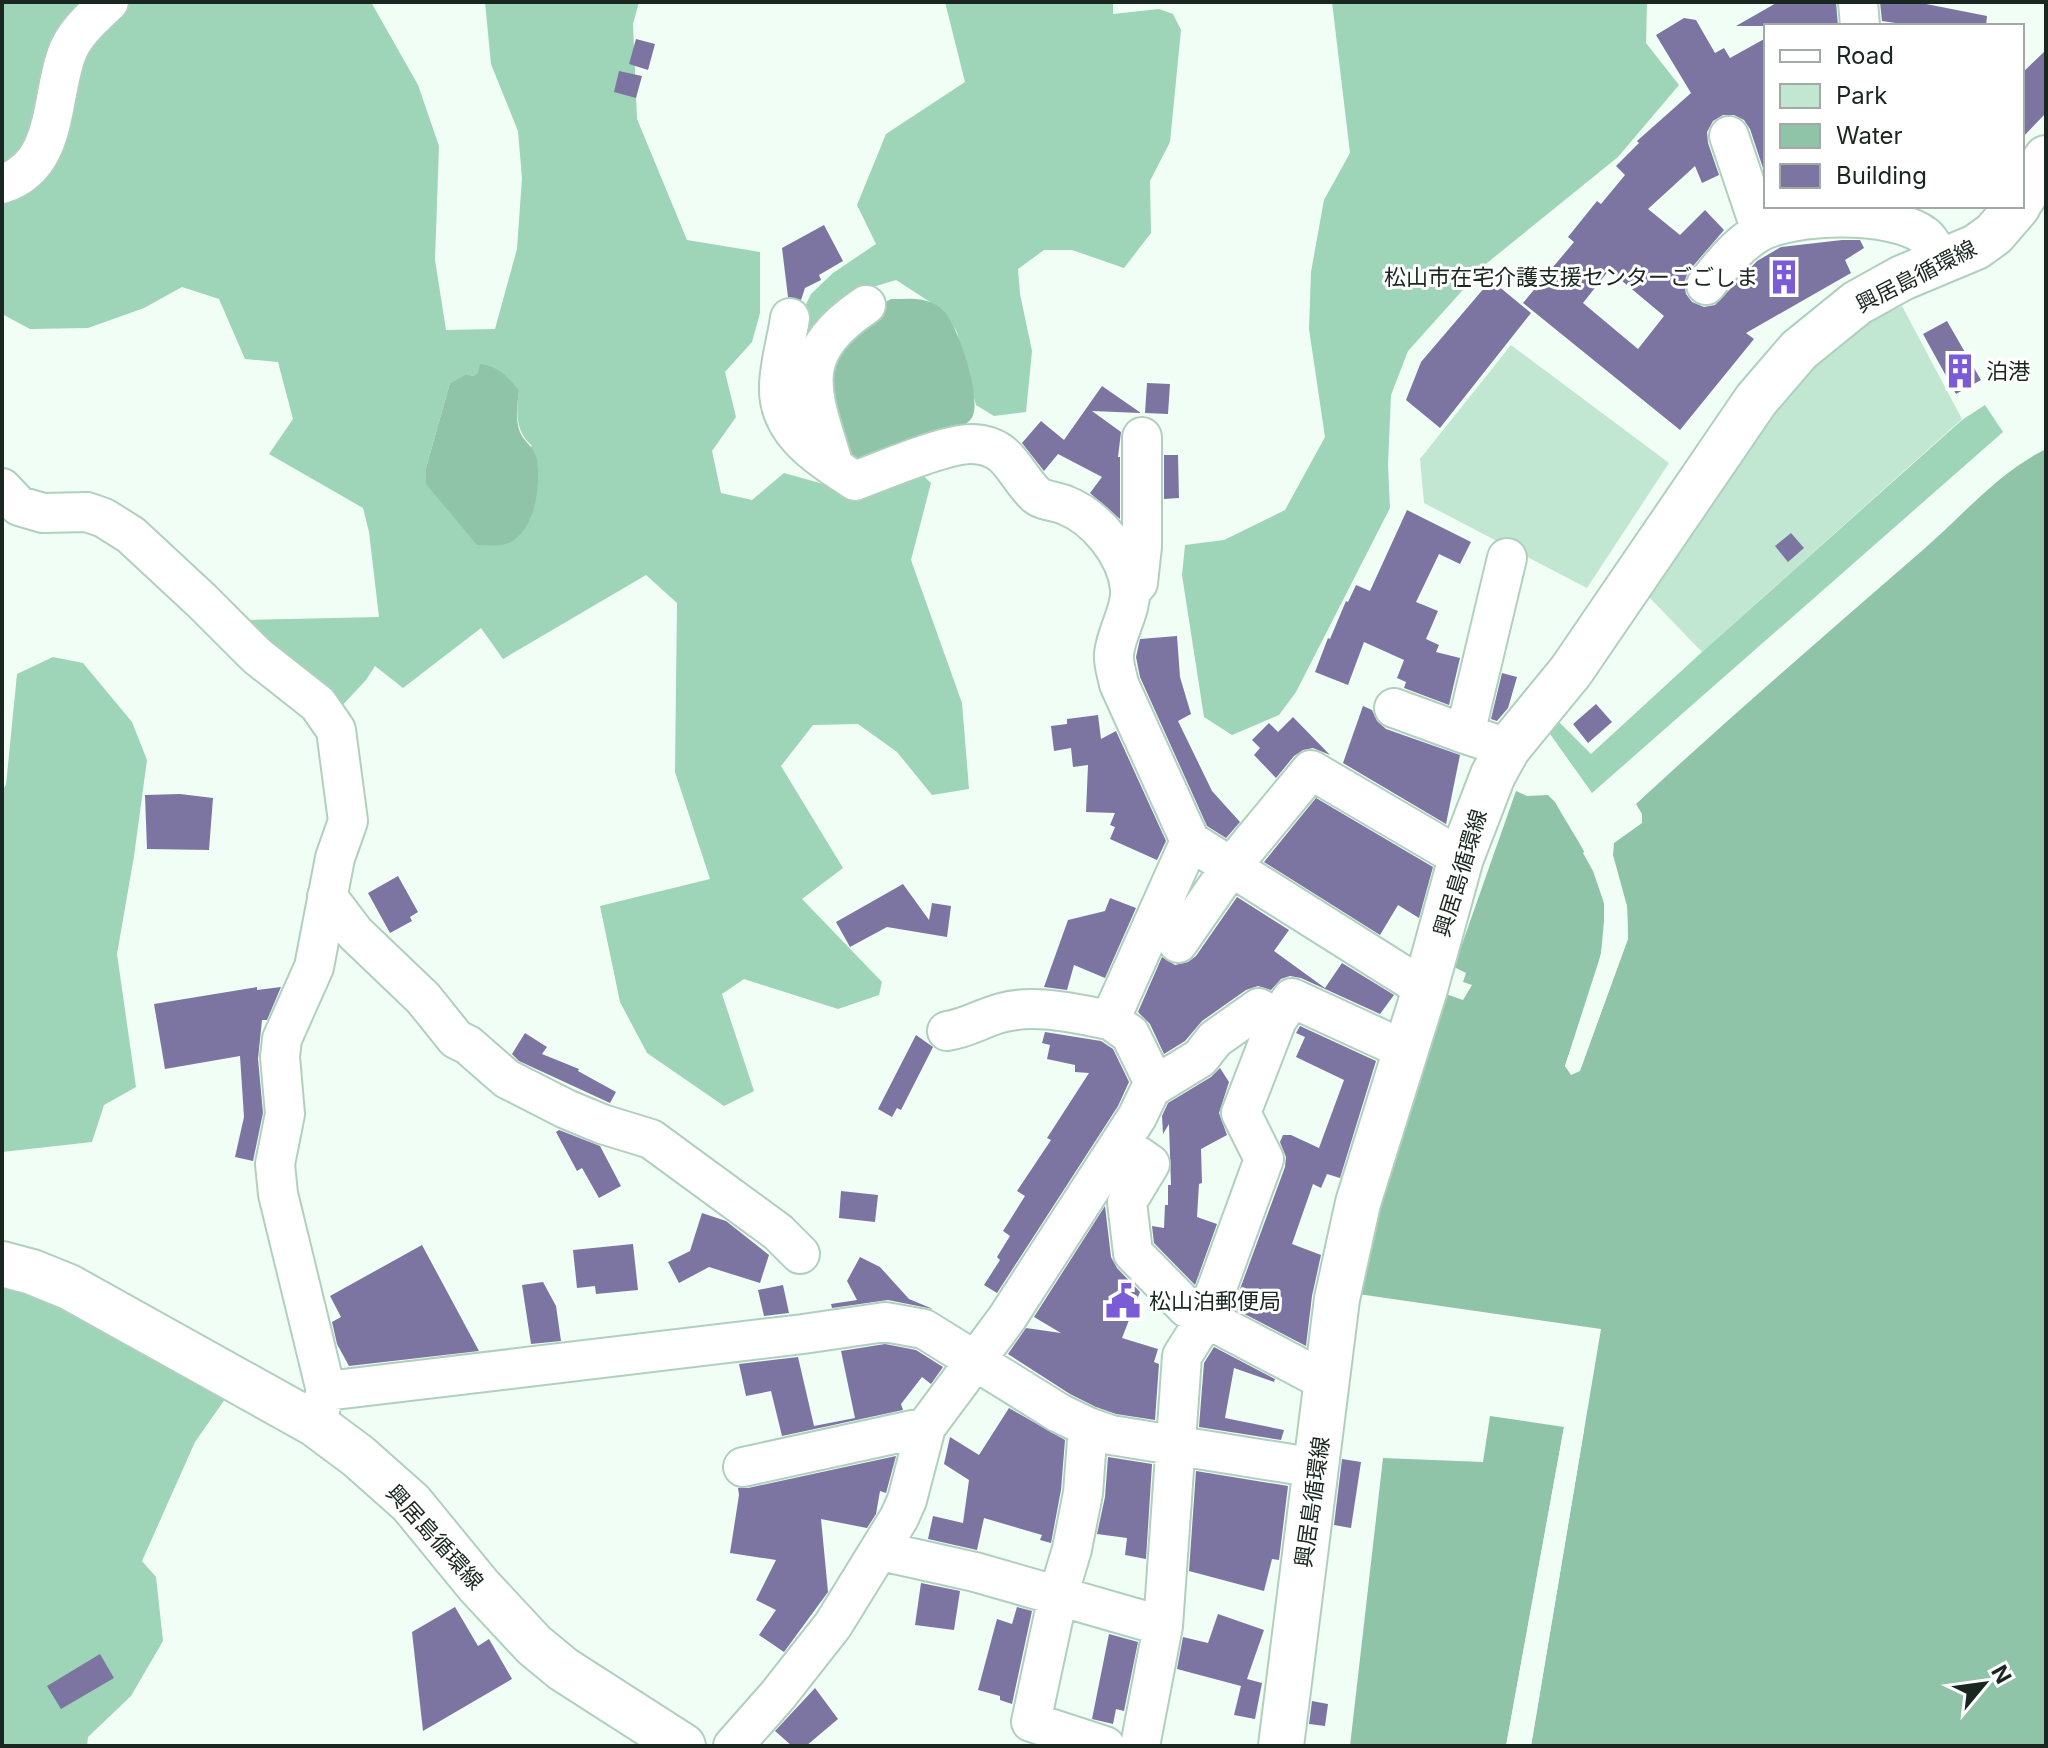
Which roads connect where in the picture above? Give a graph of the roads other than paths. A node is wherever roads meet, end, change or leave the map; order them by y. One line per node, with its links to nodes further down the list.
1 (109, 2): 6 (street)
2 (1858, 2): 3 (street)
3 (1860, 24)
4 (1729, 136): 10 (street)
5 (2046, 158): 7 (main road)
6 (2, 184)
7 (2024, 196)
8 (2016, 208): 11 (main road, 興居島循環線)
9 (1851, 212): 10 (street); 11 (street)
10 (1761, 231): 12 (street)
11 (1942, 262): 22 (main road, 興居島循環線)
12 (1706, 285)
13 (866, 305): 16 (street)
14 (790, 318): 16 (street)
15 (1142, 437): 19 (street)
16 (834, 466): 19 (street)
17 (2, 488): 26 (street)
18 (1507, 558): 21 (street)
19 (1131, 591): 23 (street)
20 (1394, 708): 21 (street)
21 (1465, 734): 22 (street)
22 (1508, 748): 24 (main road, 興居島循環線)
23 (1190, 841): 25 (street); 29 (street)
24 (1461, 858): 25 (street); 28 (main road, 興居島循環線)
25 (1230, 868): 27 (street); 28 (street)
26 (327, 896): 35 (street); 40 (street)
27 (1178, 943)
28 (1425, 989): 32 (main road, 興居島循環線)
29 (1110, 1020): 31 (street); 33 (street)
30 (1277, 1020): 32 (street); 33 (street); 37 (street)
31 (947, 1031)
32 (1405, 1050): 39 (main road, 興居島循環線)
33 (1155, 1085): 34 (street)
34 (1120, 1143): 37 (street); 38 (street)
35 (800, 1254)
36 (2, 1264): 40 (main road, 興居島循環線)
37 (1206, 1318): 39 (street); 43 (street)
38 (977, 1360): 40 (street); 41 (street); 42 (street)
39 (1329, 1383): 45 (main road, 興居島循環線)
40 (320, 1407): 49 (main road, 興居島循環線)
41 (926, 1427): 44 (street); 46 (street)
42 (1088, 1427): 43 (street); 47 (street)
43 (1177, 1444): 45 (street); 48 (street)
44 (743, 1467)
45 (1316, 1468): 53 (main road, 興居島循環線)
46 (881, 1551): 47 (street); 50 (street)
47 (1058, 1596): 48 (street); 51 (street)
48 (1163, 1626): 52 (street)
49 (683, 1746)
50 (733, 1746)
51 (1105, 1746)
52 (1140, 1746)
53 (1281, 1746)

